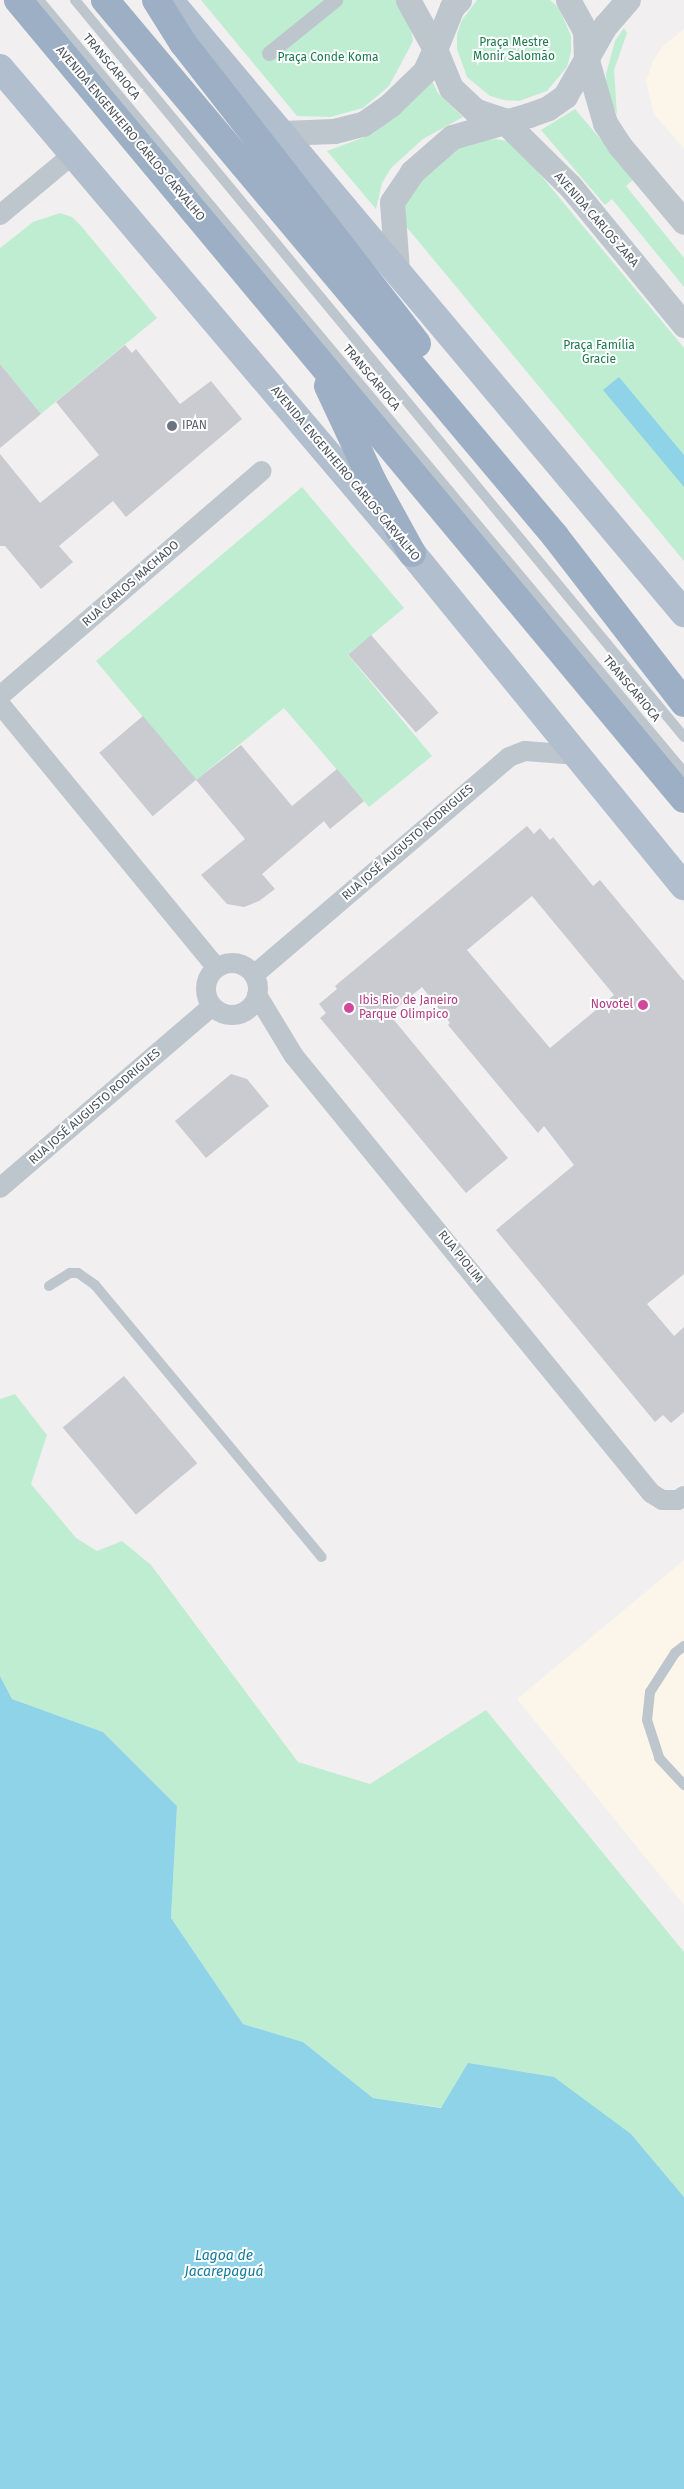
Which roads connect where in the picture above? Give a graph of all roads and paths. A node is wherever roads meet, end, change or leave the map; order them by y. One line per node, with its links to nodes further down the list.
1 (18, 0): 23 (highway, AVENIDA ENGENHEIRO CARLOS CARVALHO)
2 (39, 0): 33 (lane, TRANSCARIOCA)
3 (75, 0): 31 (lane, TRANSCARIOCA)
4 (105, 0): 25 (highway)
5 (156, 0): 25 (highway)
6 (169, 0): 17 (main road)
7 (335, 0): 13 (street)
8 (408, 0): 12 (street)
9 (460, 0): 12 (street)
10 (568, 0): 14 (street)
11 (628, 0): 14 (street)
12 (435, 49): 16 (street); 17 (street)
13 (269, 53)
14 (586, 57): 16 (street); 20 (street)
15 (0, 68): 18 (main road, AVENIDA ENGENHEIRO CARLOS CARVALHO)
16 (503, 120): 21 (street); 22 (street, AVENIDA CARLOS ZARA)
17 (282, 133): 21 (main road)
18 (72, 155): 19 (street); 26 (main road, AVENIDA ENGENHEIRO CARLOS CARVALHO)
19 (0, 215)
20 (684, 222)
21 (397, 270): 27 (main road)
22 (684, 325)
23 (293, 328): 26 (highway); 34 (highway, AVENIDA ENGENHEIRO CARLOS CARVALHO)
24 (262, 471): 28 (street, RUA CARLOS MACHADO)
25 (555, 536): 29 (highway)
26 (412, 553): 32 (main road, AVENIDA ENGENHEIRO CARLOS CARVALHO)
27 (684, 614)
28 (0, 696)
29 (684, 703)
30 (0, 704): 36 (street)
31 (684, 738)
32 (578, 755): 35 (main road, AVENIDA ENGENHEIRO CARLOS CARVALHO); 37 (street, RUA JOSÉ AUGUSTO RODRIGUES)
33 (684, 772)
34 (684, 799)
35 (684, 886)
36 (216, 967): 37 (street); 39 (street)
37 (254, 975): 38 (street)
38 (257, 995): 39 (street); 42 (street, RUA PIOLIM)
39 (212, 1006): 40 (street, RUA JOSÉ AUGUSTO RODRIGUES)
40 (0, 1188)
41 (50, 1286): 43 (lane)
42 (682, 1501)
43 (322, 1557)
44 (684, 1646): 45 (lane)
45 (684, 1785)

